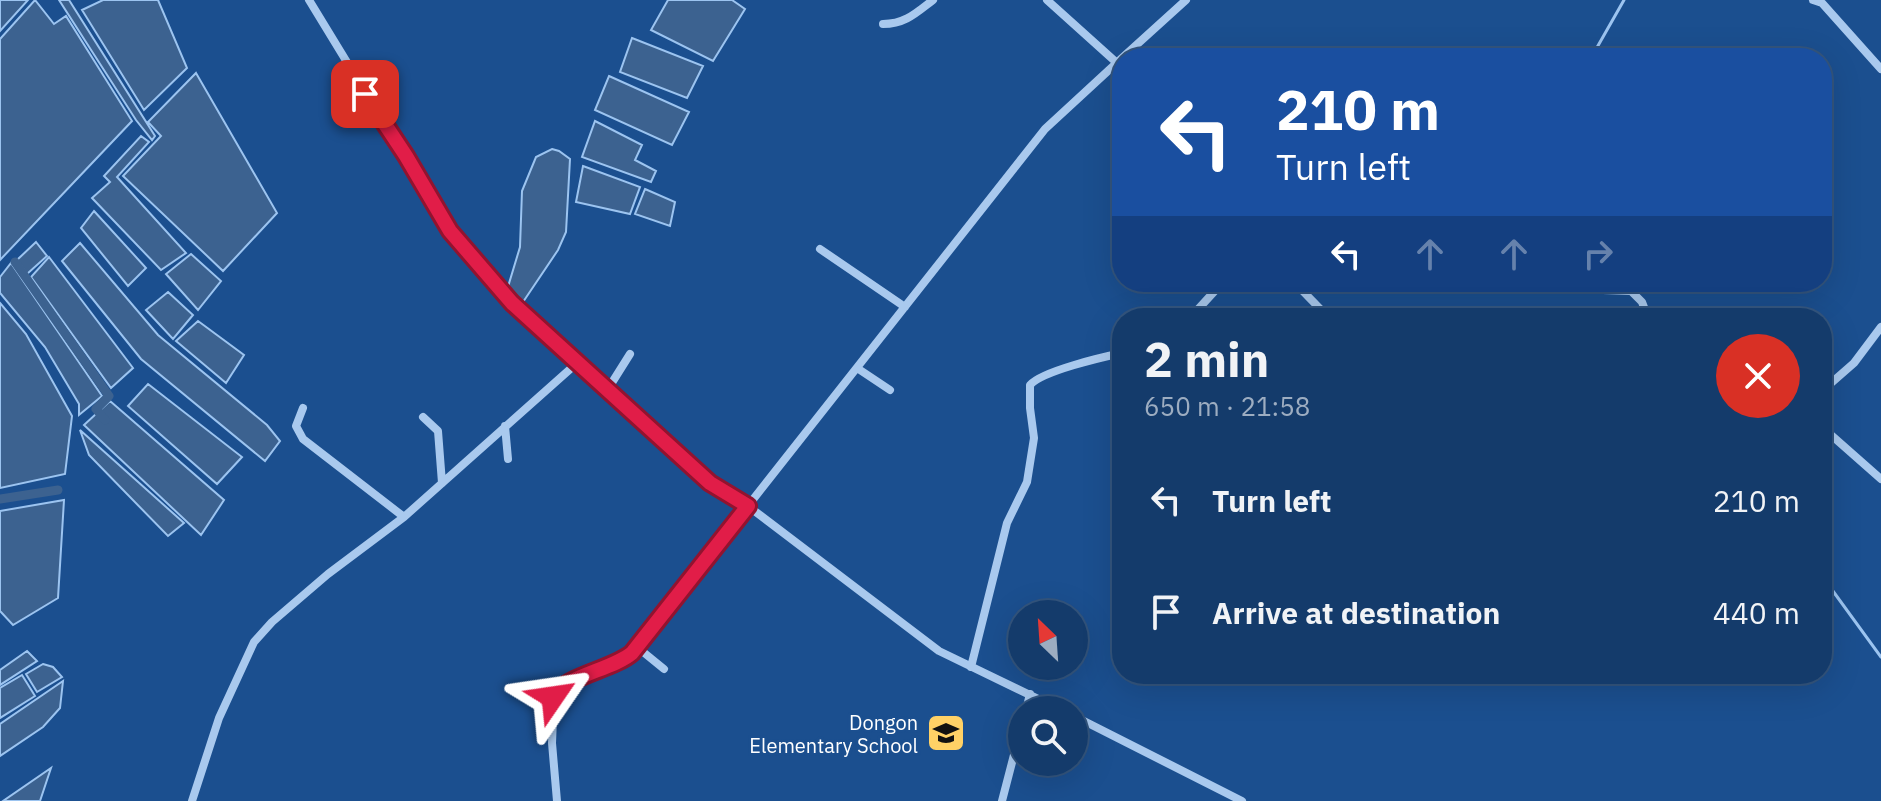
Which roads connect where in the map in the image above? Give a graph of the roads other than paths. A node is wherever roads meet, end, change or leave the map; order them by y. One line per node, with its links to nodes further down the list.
1 (309, 0): 22 (street)
2 (933, 0): 6 (street)
3 (1047, 0): 8 (street)
4 (1186, 0): 7 (street)
5 (1813, 0): 10 (street)
6 (883, 24)
7 (1133, 48)
8 (1112, 53)
9 (1112, 67): 15 (street)
10 (1881, 69)
11 (820, 249): 15 (street)
12 (1214, 292): 16 (street)
13 (1304, 292): 17 (street)
14 (1632, 292): 18 (street)
15 (905, 307): 23 (street)
16 (1199, 308)
17 (1319, 308)
18 (1644, 308)
19 (1881, 327): 24 (street)
20 (630, 354): 25 (street)
21 (1112, 355): 37 (street)
22 (577, 363): 25 (street); 29 (street)
23 (857, 368): 26 (street); 34 (street)
24 (1832, 382)
25 (608, 389): 34 (street)
26 (890, 390)
27 (303, 408): 35 (street)
28 (423, 417): 33 (street)
29 (505, 426): 31 (street); 33 (street)
30 (1832, 436): 32 (street)
31 (508, 459)
32 (1881, 479)
33 (442, 483): 35 (street)
34 (748, 506): 36 (street); 37 (street)
35 (404, 517): 43 (street)
36 (637, 647): 38 (street); 44 (street)
37 (971, 667): 39 (street)
38 (664, 669)
39 (1030, 694): 40 (street)
40 (1034, 696)
41 (1088, 723): 46 (street)
42 (1008, 776): 45 (street)
43 (192, 801)
44 (557, 801)
45 (1002, 801)
46 (1242, 801)

